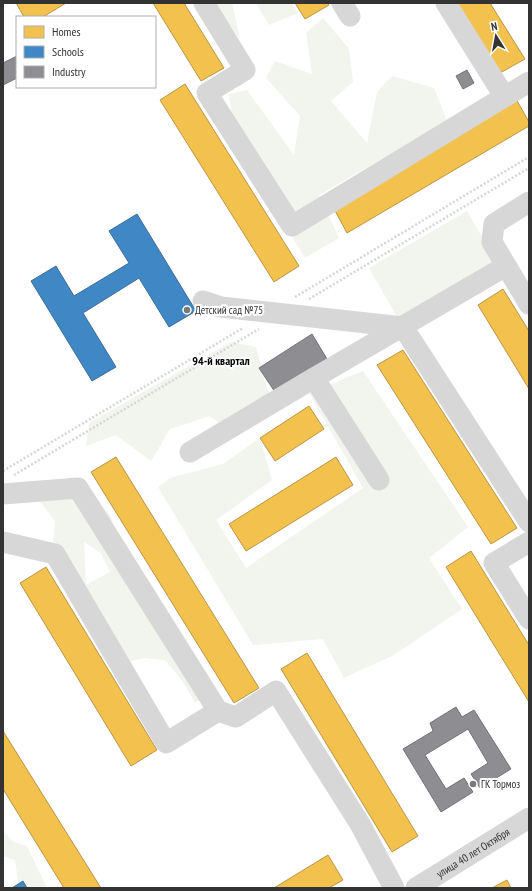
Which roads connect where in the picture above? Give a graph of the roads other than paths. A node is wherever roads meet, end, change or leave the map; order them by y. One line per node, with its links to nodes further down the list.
1 (204, 3): 4 (street)
2 (446, 3): 4 (street)
3 (529, 82): 4 (street)
4 (504, 96)
5 (529, 202): 6 (street)
6 (506, 266): 8 (street); 9 (street)
7 (203, 302): 9 (street)
8 (529, 304)
9 (403, 327): 10 (street); 14 (street)
10 (314, 378): 11 (street); 12 (street)
11 (190, 452)
12 (379, 480)
13 (3, 494): 18 (street)
14 (529, 522)
15 (3, 542): 18 (street)
16 (529, 542): 17 (street)
17 (529, 619)
18 (218, 711): 20 (street)
19 (529, 818): 21 (street, улица 40 лет Октября)
20 (394, 888)
21 (416, 888)

